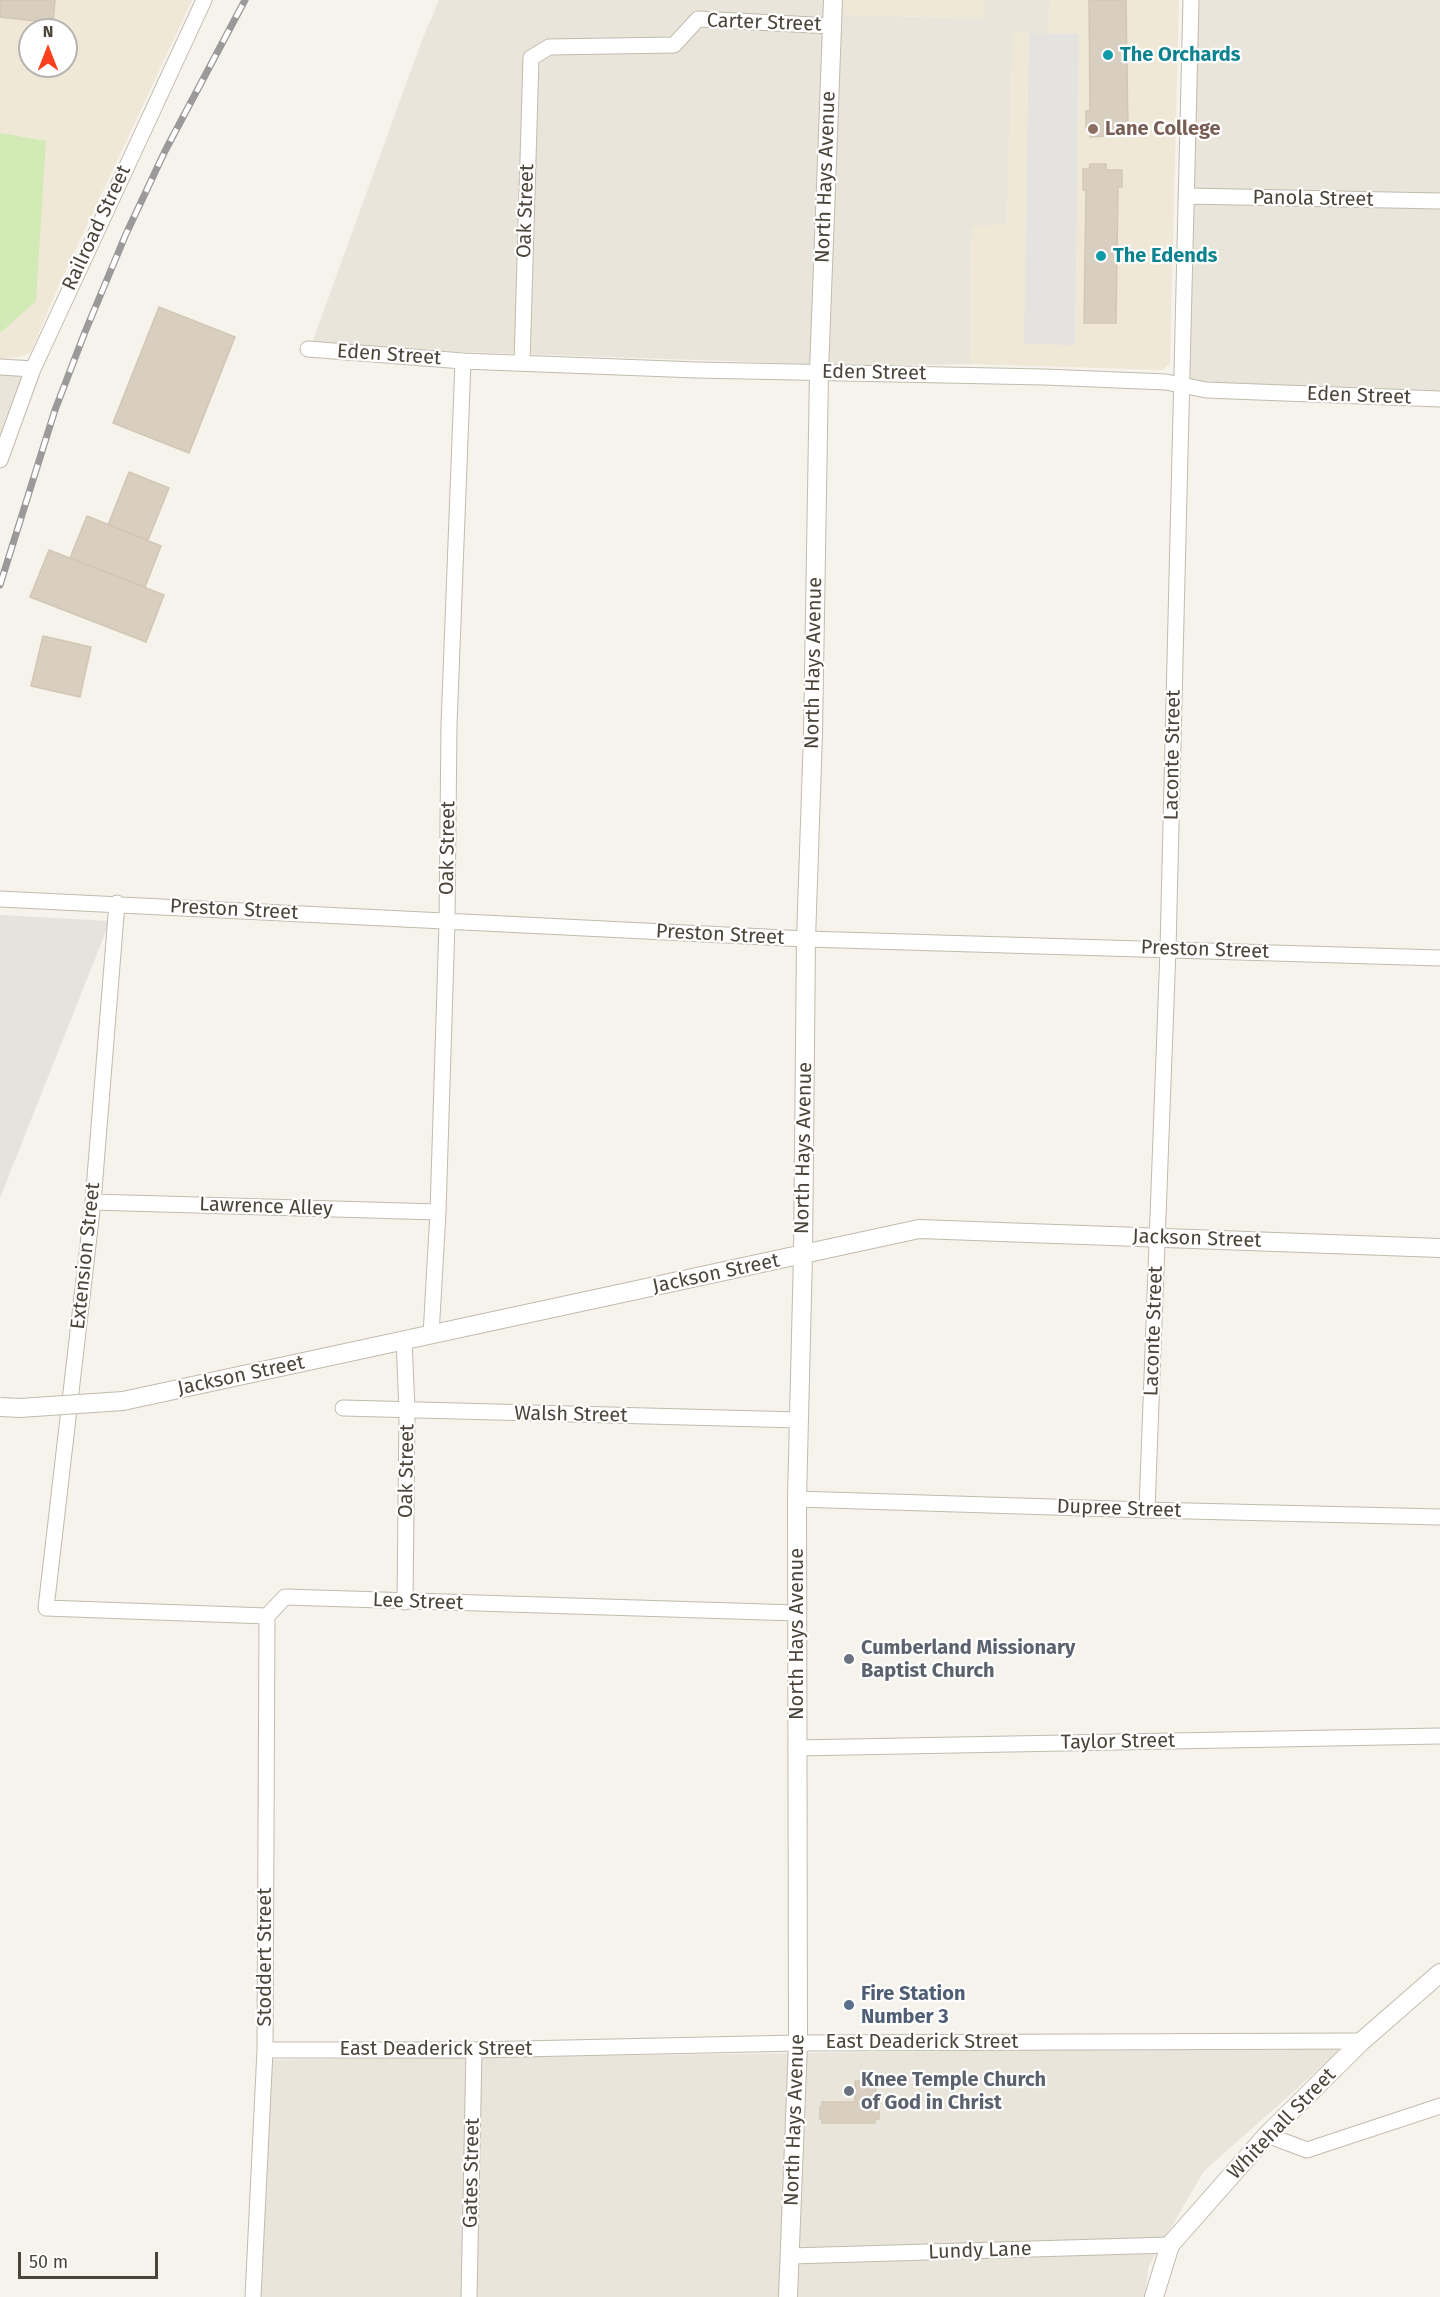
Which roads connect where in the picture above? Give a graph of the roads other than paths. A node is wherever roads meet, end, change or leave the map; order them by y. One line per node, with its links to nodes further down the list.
1 (204, 0): 12 (street, Railroad Street)
2 (833, 0): 4 (street, North Hays Avenue)
3 (1191, 0): 6 (street, Laconte Street)
4 (832, 26): 5 (street, Carter Street); 13 (street, North Hays Avenue)
5 (531, 58): 10 (street, Oak Street)
6 (1186, 196): 7 (street, Panola Street); 14 (street, Laconte Street)
7 (1440, 201)
8 (308, 349): 9 (street, Eden Street)
9 (463, 361): 10 (street, Eden Street); 19 (street, Oak Street)
10 (522, 363): 13 (street, Eden Street)
11 (0, 367): 12 (street)
12 (33, 369): 16 (street, Railroad Street)
13 (819, 372): 14 (street, Eden Street); 20 (street, North Hays Avenue)
14 (1183, 386): 15 (street, Eden Street); 21 (street, Laconte Street)
15 (1440, 399)
16 (0, 460)
17 (0, 899): 18 (street, Preston Street)
18 (117, 903): 19 (street, Preston Street); 23 (street, Extension Street)
19 (447, 922): 20 (street, Preston Street); 24 (street, Oak Street)
20 (806, 939): 21 (street, Preston Street); 27 (street, North Hays Avenue)
21 (1168, 949): 22 (street, Preston Street); 25 (street, Laconte Street)
22 (1440, 958)
23 (93, 1202): 24 (street, Lawrence Alley); 39 (street, Extension Street)
24 (438, 1212): 28 (street, Oak Street)
25 (1157, 1237): 26 (street, Jackson Street); 27 (street, Jackson Street); 35 (street, Laconte Street)
26 (1440, 1248)
27 (803, 1255): 28 (street, Jackson Street); 33 (street, North Hays Avenue)
28 (431, 1335): 29 (street, Jackson Street)
29 (404, 1340): 30 (street, Jackson Street, bridge); 32 (street, Oak Street)
30 (0, 1407)
31 (343, 1408): 32 (street, Walsh Street)
32 (407, 1411): 33 (street, Walsh Street); 37 (street, Oak Street)
33 (799, 1420): 34 (street, North Hays Avenue)
34 (797, 1499): 35 (street, Dupree Street); 38 (street, North Hays Avenue)
35 (1147, 1510): 36 (street, Dupree Street)
36 (1440, 1516)
37 (405, 1602): 38 (street, Lee Street); 39 (street, Lee Street)
38 (797, 1613): 41 (street, North Hays Avenue)
39 (267, 1616): 45 (street, Stoddert Street)
40 (1440, 1736): 41 (street, Taylor Street)
41 (796, 1748): 44 (street, North Hays Avenue)
42 (1440, 1973): 43 (street, Whitehall Street)
43 (1362, 2041): 44 (street, East Deaderick Street); 48 (street, Whitehall Street)
44 (798, 2043): 46 (street, East Deaderick Street); 50 (street, North Hays Avenue)
45 (265, 2050): 46 (street, East Deaderick Street); 51 (street, Stoddert Street)
46 (474, 2050): 52 (street, Gates Street)
47 (1440, 2106): 48 (street)
48 (1267, 2135): 49 (street, Whitehall Street)
49 (1170, 2245): 50 (street, Lundy Lane); 54 (street, Whitehall Street)
50 (790, 2256): 53 (street, North Hays Avenue)
51 (253, 2297)
52 (469, 2297)
53 (788, 2297)
54 (1154, 2297)

